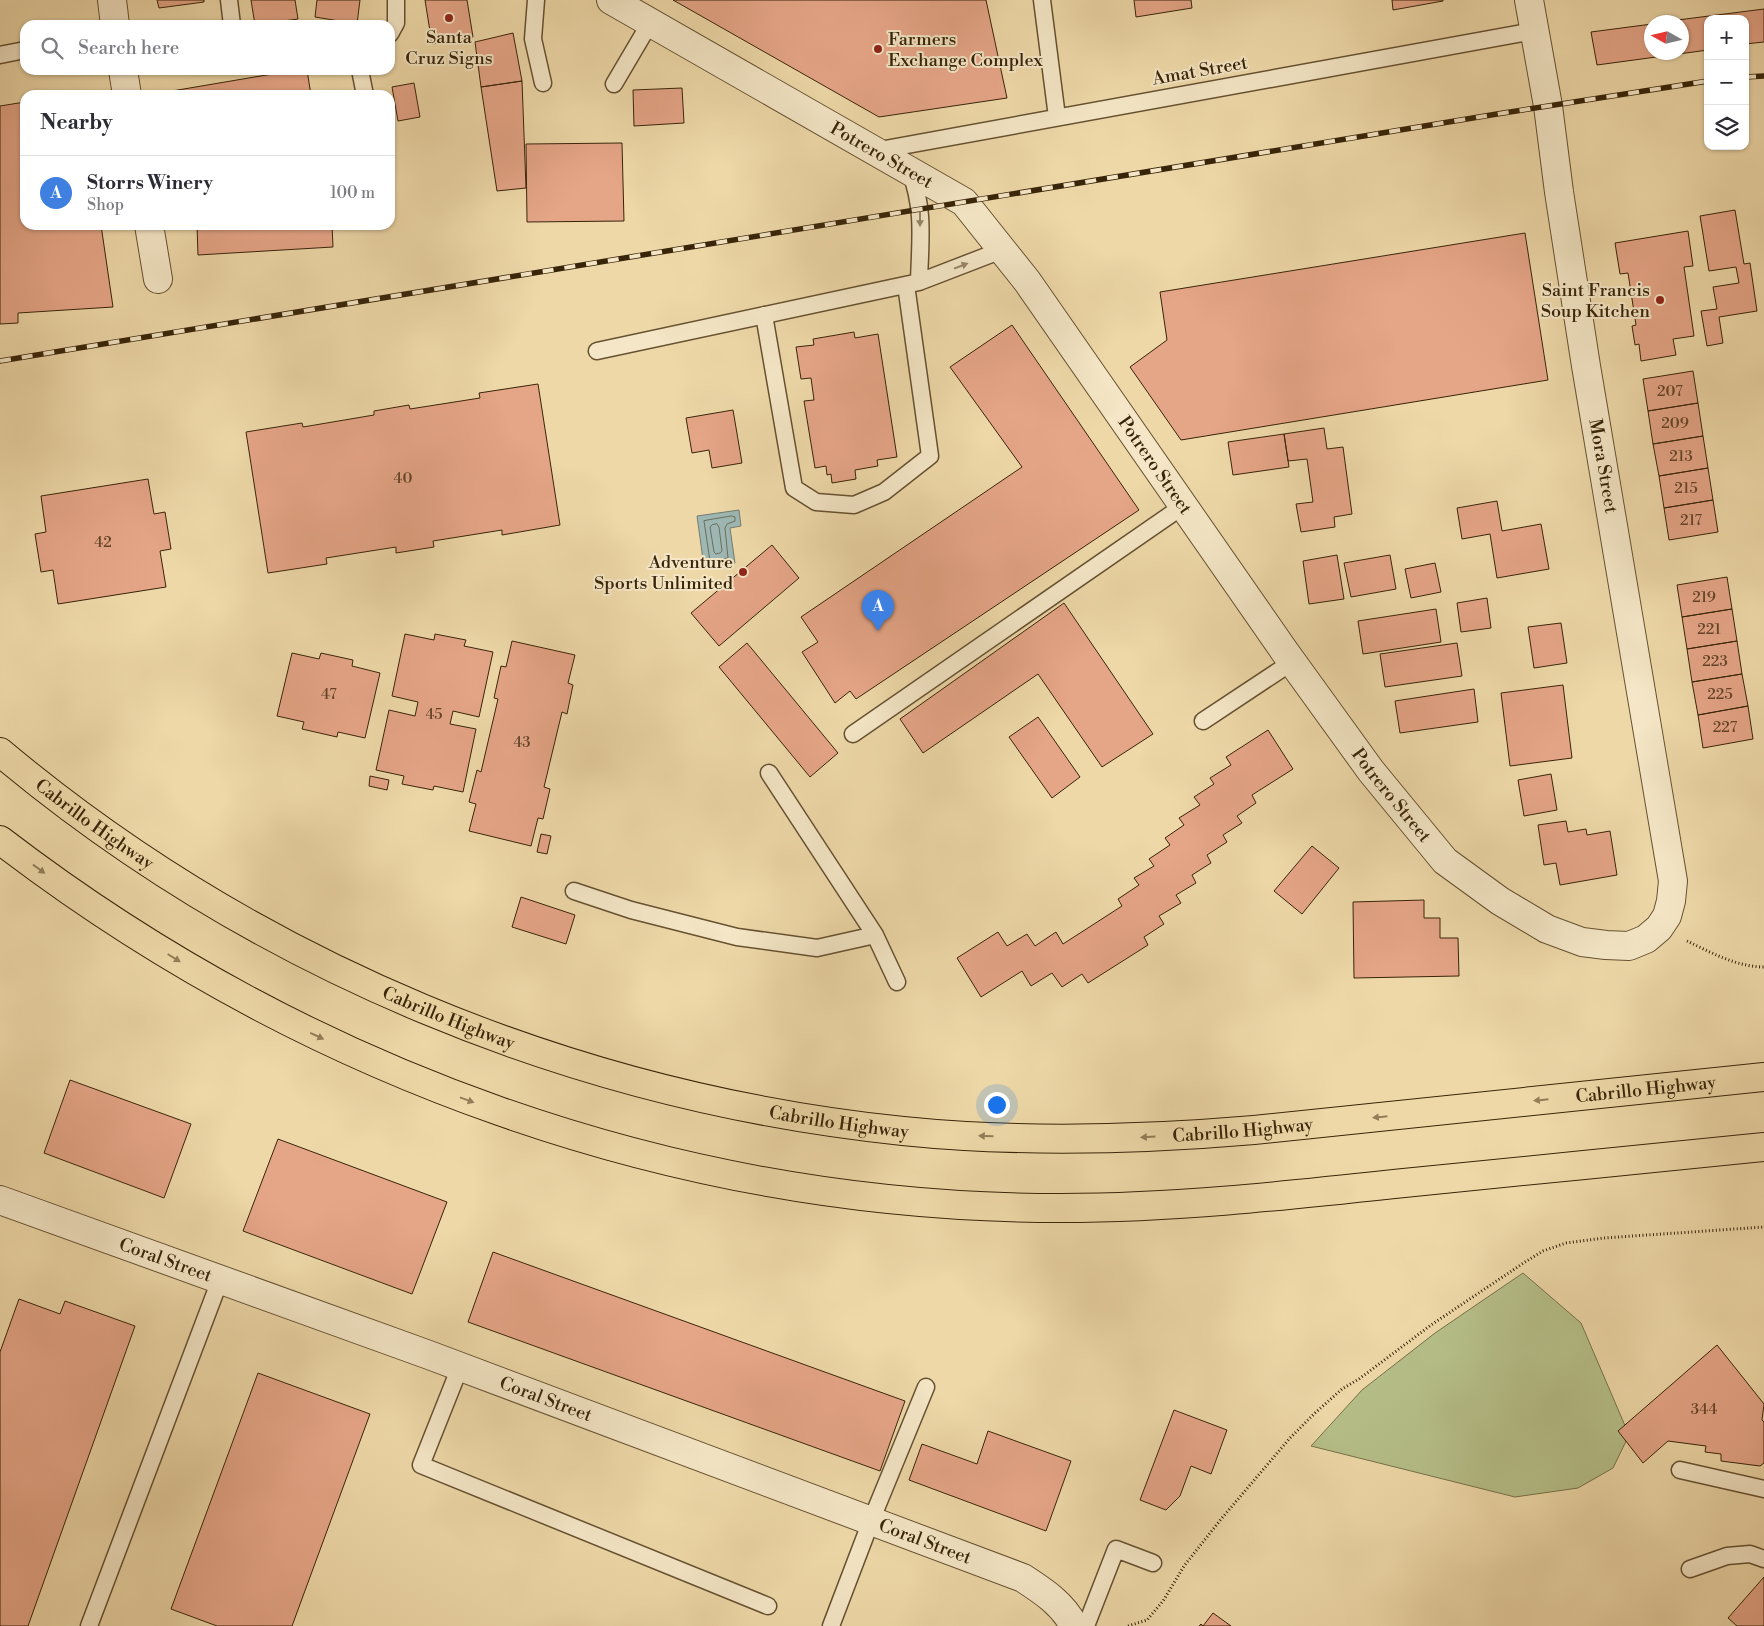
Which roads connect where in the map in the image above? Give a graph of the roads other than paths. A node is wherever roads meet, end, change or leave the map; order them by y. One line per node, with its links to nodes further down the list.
1 (112, 0): 8 (street)
2 (230, 0): 9 (lane)
3 (396, 0): 11 (lane)
4 (536, 0): 17 (lane)
5 (611, 0): 10 (street, Potrero Street)
6 (1042, 0): 21 (lane)
7 (1529, 0): 12 (street, Mora Street)
8 (114, 20)
9 (232, 20)
10 (650, 23): 18 (lane); 22 (street, Potrero Street)
11 (395, 25)
12 (1534, 31): 21 (lane, Amat Street); 38 (street, Mora Street)
13 (20, 51): 14 (lane)
14 (0, 55)
15 (123, 75): 19 (street)
16 (361, 75): 20 (lane)
17 (543, 83)
18 (614, 84)
19 (126, 90)
20 (364, 90)
21 (1057, 117): 22 (lane, Amat Street)
22 (874, 150): 23 (street, Potrero Street)
23 (910, 171): 25 (street, Potrero Street); 27 (lane, one-way to 27)
24 (150, 230): 26 (street)
25 (1002, 250): 27 (lane, one-way to 25); 30 (street, Potrero Street)
26 (158, 279)
27 (913, 284): 28 (lane); 28 (lane)
28 (764, 315): 29 (lane)
29 (597, 351)
30 (1183, 506): 31 (street, Potrero Street); 33 (lane)
31 (1292, 662): 32 (lane); 38 (street, Potrero Street)
32 (1203, 721)
33 (853, 734)
34 (0, 752): 41 (highway, Cabrillo Highway, one-way to 34)
35 (769, 773): 39 (lane)
36 (0, 840): 42 (highway, one-way to 42)
37 (574, 891): 39 (lane)
38 (1659, 928)
39 (875, 935): 40 (lane)
40 (897, 982)
41 (1764, 1077)
42 (1764, 1147)
43 (0, 1200): 44 (street, Coral Street)
44 (220, 1280): 45 (street, Coral Street); 54 (lane)
45 (460, 1367): 49 (street, Coral Street); 53 (lane)
46 (926, 1387): 49 (lane)
47 (1680, 1470): 48 (lane)
48 (1764, 1489)
49 (871, 1521): 55 (lane); 56 (street, Coral Street)
50 (1764, 1559): 52 (lane)
51 (1153, 1563): 57 (lane)
52 (1690, 1569)
53 (768, 1606)
54 (89, 1626)
55 (831, 1626)
56 (1074, 1626)
57 (1086, 1626)

